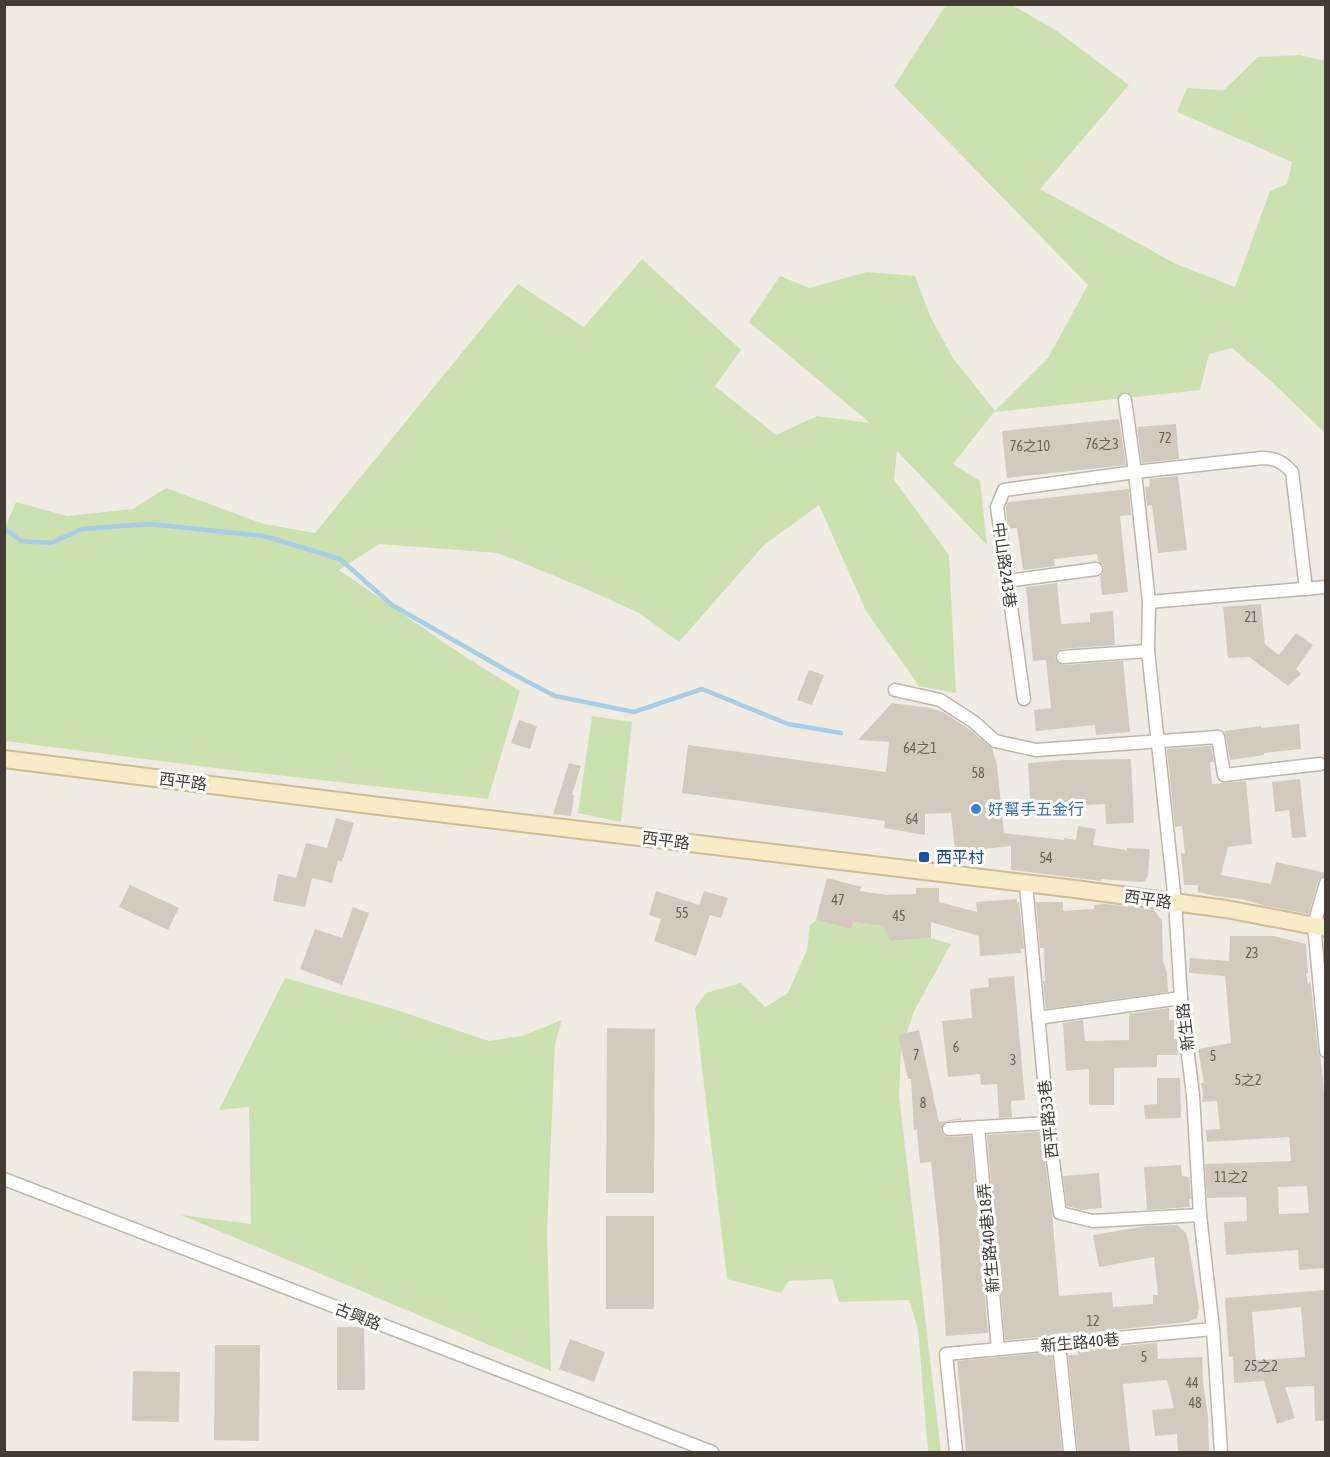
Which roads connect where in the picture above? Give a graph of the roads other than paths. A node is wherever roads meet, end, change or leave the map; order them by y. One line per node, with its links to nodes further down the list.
1 (1125, 400): 2 (street)
2 (1135, 472): 4 (street, 中山路243巷); 6 (street, 中山路243巷); 7 (street)
3 (1096, 569): 4 (street)
4 (1007, 580): 11 (street, 中山路243巷)
5 (1326, 587): 6 (street)
6 (1306, 589): 7 (street)
7 (1149, 602): 8 (street, 新生路)
8 (1148, 651): 9 (street); 12 (street, 新生路)
9 (1063, 657)
10 (895, 690): 12 (street)
11 (1024, 699)
12 (1158, 741): 14 (street); 17 (street, 新生路)
13 (4, 759): 16 (main road, 西平路)
14 (1320, 764)
15 (1326, 883): 18 (street)
16 (1026, 884): 17 (main road, 西平路); 20 (street, 西平路33巷)
17 (1175, 902): 18 (main road, 西平路); 19 (street, 新生路)
18 (1320, 927): 21 (street)
19 (1181, 998): 20 (street); 26 (street, 新生路)
20 (1038, 1018): 22 (street, 西平路33巷)
21 (1326, 1051)
22 (1048, 1124): 23 (street); 26 (street, 西平路33巷)
23 (978, 1127): 24 (street); 29 (street, 新生路40巷18弄)
24 (950, 1129)
25 (4, 1179): 30 (street, 古興路)
26 (1200, 1215): 27 (street, 新生路)
27 (1213, 1329): 28 (street, 新生路40巷); 33 (street, 新生路)
28 (1059, 1344): 29 (street, 新生路40巷); 32 (street)
29 (998, 1349): 31 (street, 新生路40巷)
30 (712, 1452)
31 (956, 1452)
32 (1070, 1452)
33 (1221, 1452)

